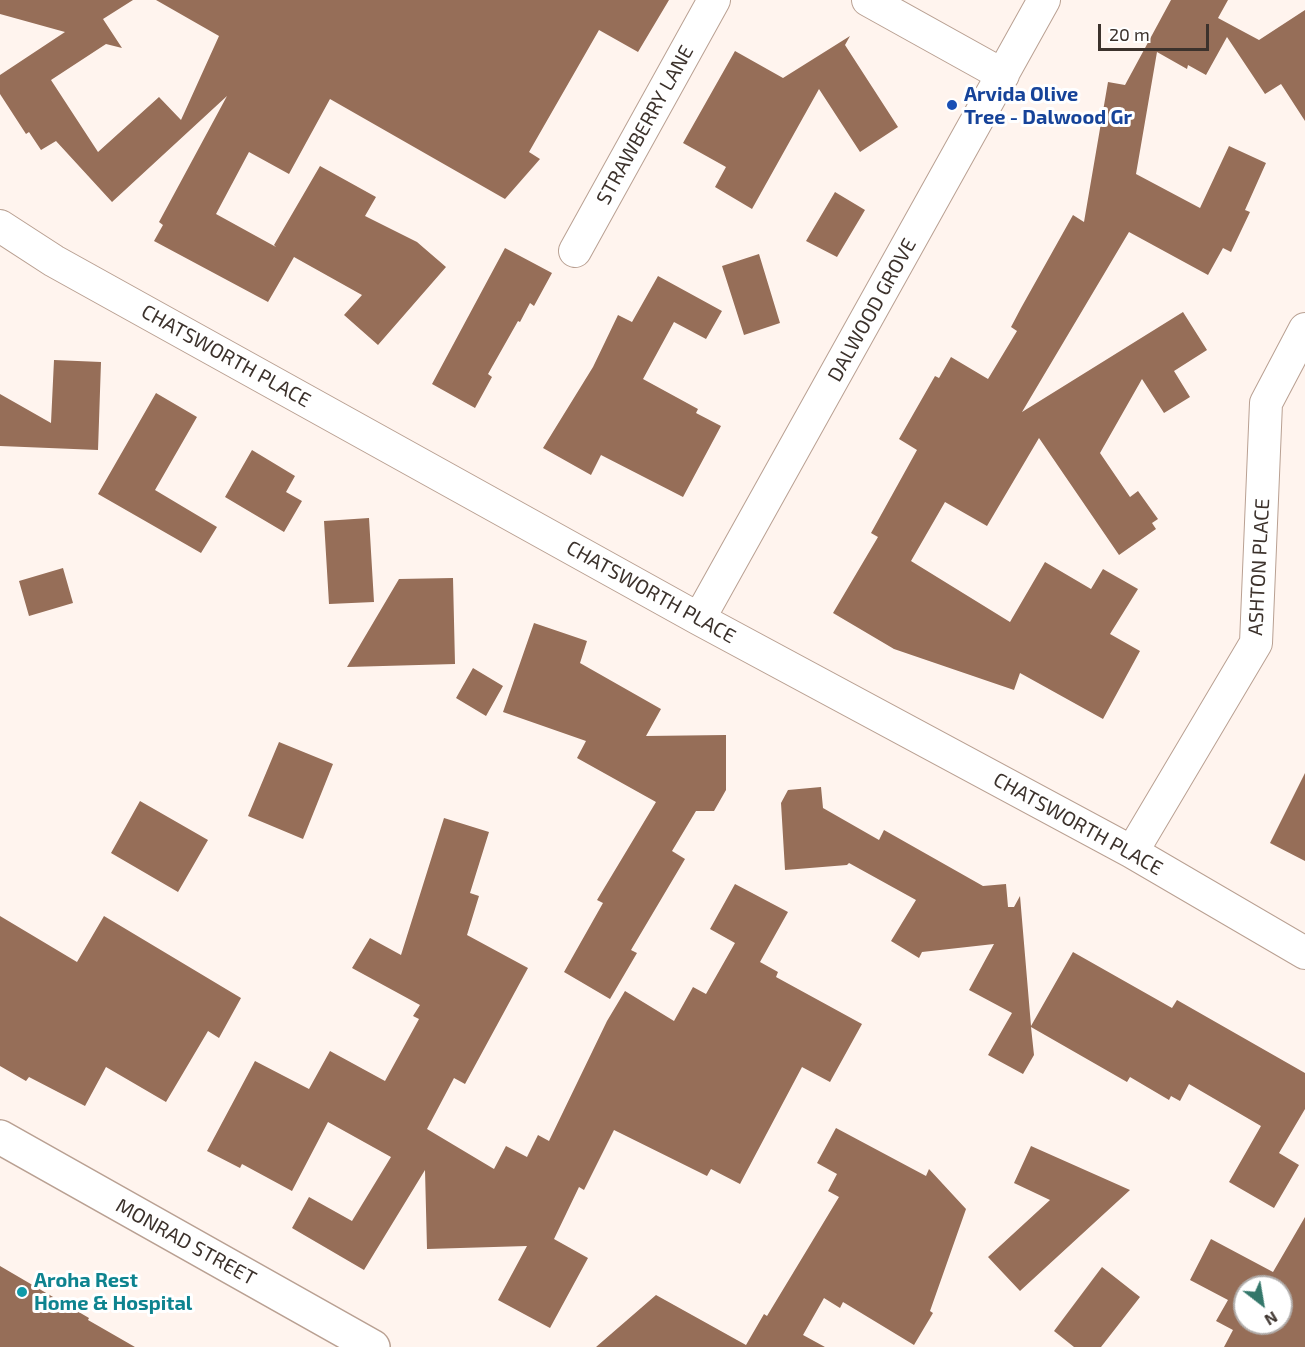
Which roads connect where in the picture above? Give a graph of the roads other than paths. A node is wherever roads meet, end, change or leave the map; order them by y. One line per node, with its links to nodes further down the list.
1 (714, 0): 6 (street, STRAWBERRY LANE)
2 (868, 0): 4 (street)
3 (1044, 0): 4 (street, DALWOOD GROVE)
4 (1003, 75): 8 (street, DALWOOD GROVE)
5 (0, 226): 8 (street, CHATSWORTH PLACE)
6 (575, 251)
7 (1305, 329): 9 (street, ASHTON PLACE)
8 (699, 619): 9 (street, CHATSWORTH PLACE)
9 (1132, 852): 10 (street, CHATSWORTH PLACE)
10 (1305, 953)
11 (0, 1137): 12 (street, MONRAD STREET)
12 (373, 1347)

